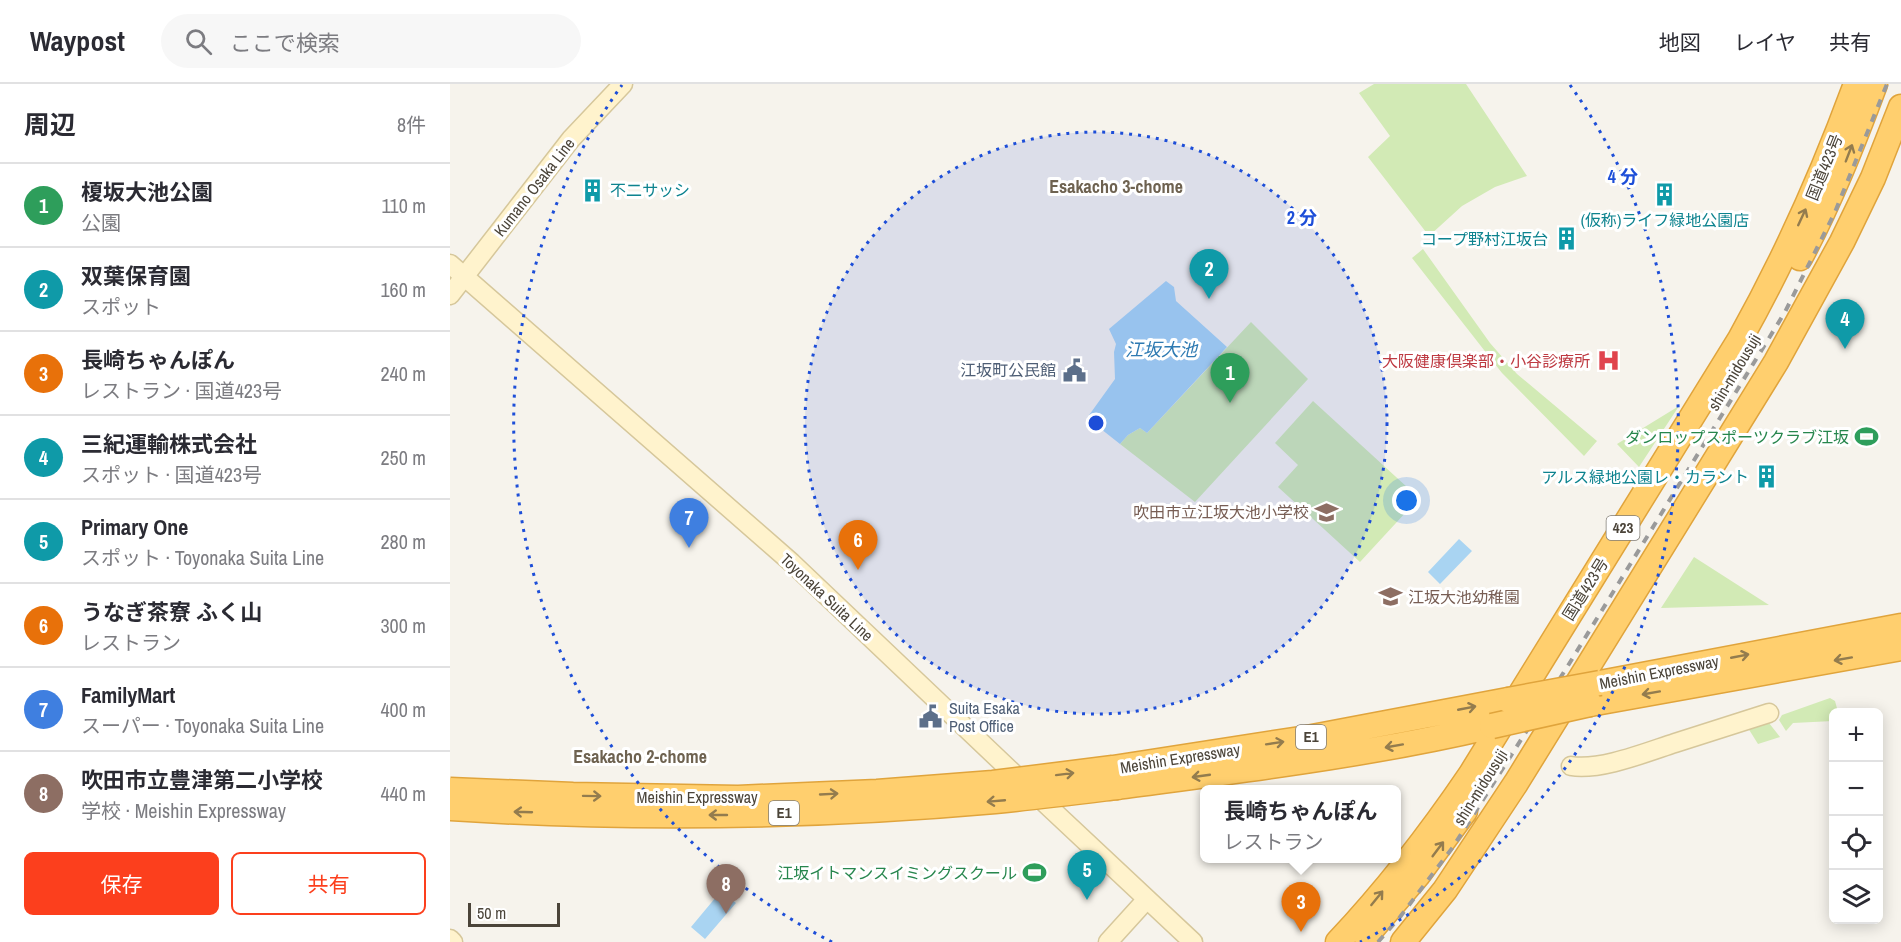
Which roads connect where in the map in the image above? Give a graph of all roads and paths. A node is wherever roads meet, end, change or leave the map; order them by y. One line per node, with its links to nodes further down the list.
1 (623, 84): 6 (main road, Kumano Osaka Line)
2 (1856, 84): 19 (highway, 国道423号 / 423, one-way to 2)
3 (1875, 84): 20 (highway, shin-midousuji / 423, one-way to 3)
4 (1901, 107): 21 (highway, shin-midousuji / 423)
5 (1901, 149): 22 (highway)
6 (457, 271): 7 (main road, Kumano Osaka Line); 16 (main road, Toyonaka Suita Line)
7 (450, 295)
8 (1901, 626): 10 (highway, Meishin Expressway / E1, one-way to 8)
9 (1901, 648): 10 (highway, Meishin Expressway / E1, one-way to 10)
10 (1595, 693): 13 (highway, Meishin Expressway / E1, one-way to 10, bridge); 13 (highway, Meishin Expressway / E1, one-way to 13, bridge)
11 (1769, 713): 12 (main road)
12 (1571, 766)
13 (1115, 778): 14 (highway, Meishin Expressway / E1, one-way to 13, bridge); 15 (highway, Meishin Expressway / E1, one-way to 15, bridge)
14 (450, 790)
15 (450, 808)
16 (1147, 899): 17 (main road); 18 (main road, Toyonaka Suita Line)
17 (1108, 942)
18 (1193, 942)
19 (1338, 942)
20 (1361, 942)
21 (1403, 942)
22 (1425, 942)

